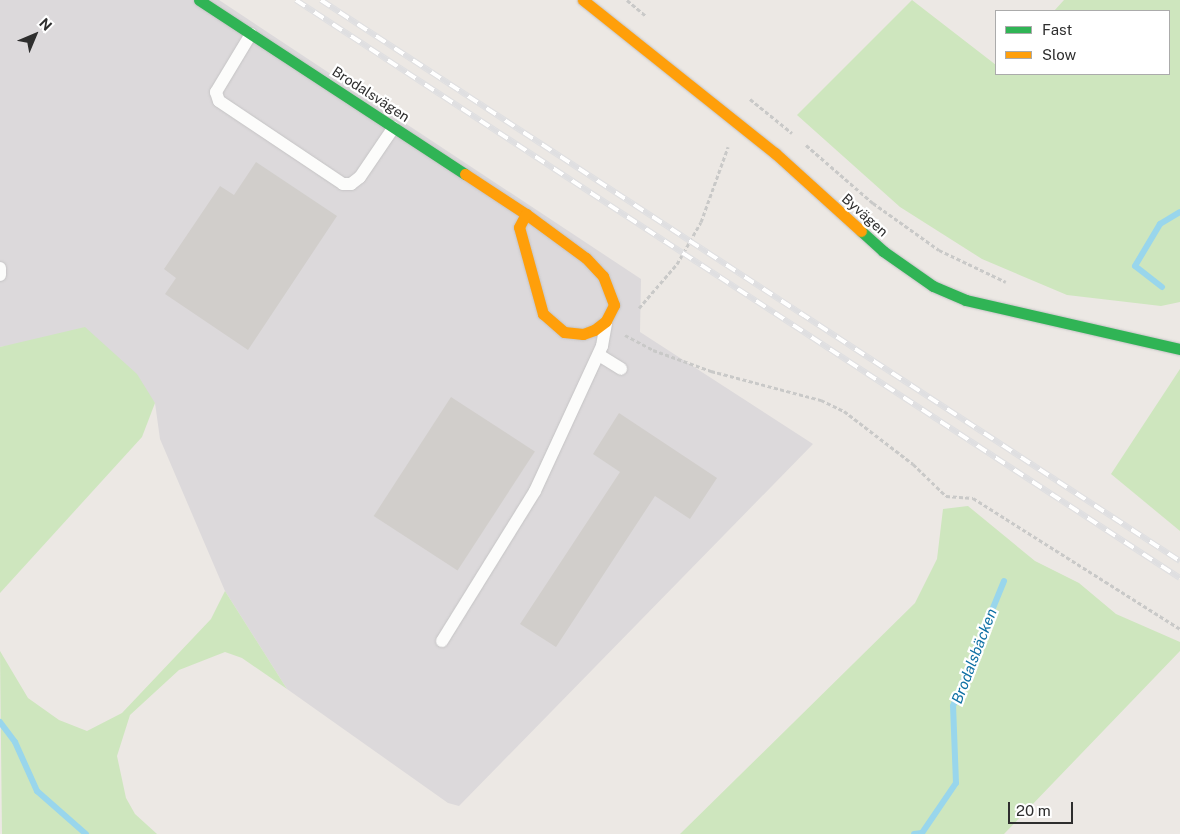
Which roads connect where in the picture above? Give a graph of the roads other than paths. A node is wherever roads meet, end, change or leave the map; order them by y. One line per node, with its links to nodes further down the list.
1 (199, 0): 3 (street, Brodalsvägen)
2 (583, 0): 9 (street, Byvägen)
3 (251, 34): 4 (street, Brodalsvägen); 4 (lane)
4 (394, 127): 5 (street, Brodalsvägen)
5 (526, 214): 8 (street, Brodalsvägen); 8 (street)
6 (0, 268): 7 (lane)
7 (0, 275)
8 (606, 321): 10 (lane)
9 (1180, 349)
10 (599, 355): 11 (lane); 12 (lane)
11 (621, 369)
12 (442, 641)

